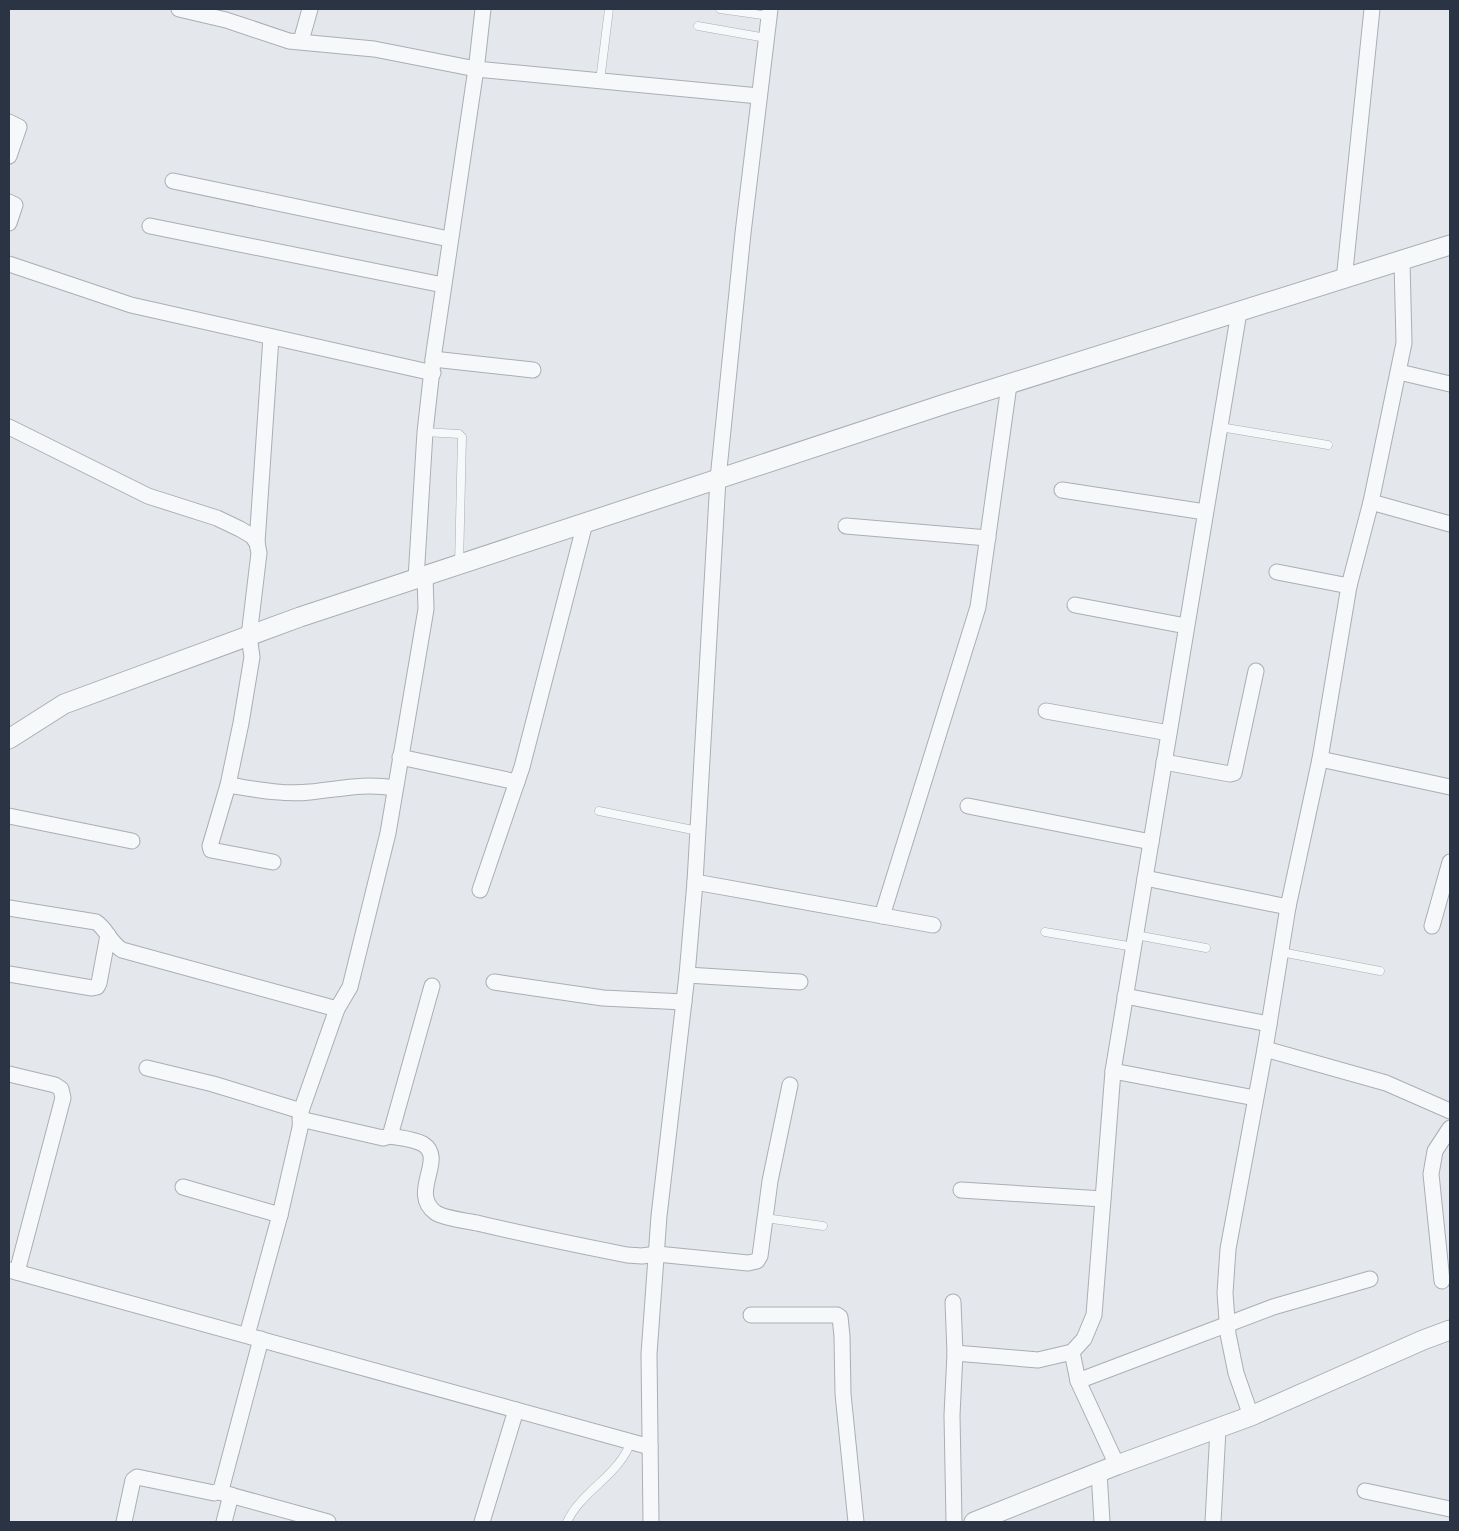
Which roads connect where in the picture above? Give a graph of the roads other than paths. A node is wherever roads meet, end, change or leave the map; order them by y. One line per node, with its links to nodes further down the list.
1 (179, 9): 10 (street)
2 (310, 9): 10 (street)
3 (483, 9): 11 (street)
4 (609, 9): 12 (lane)
5 (720, 9): 7 (lane)
6 (1372, 9): 24 (street)
7 (769, 12): 9 (street)
8 (698, 26): 9 (lane)
9 (766, 38): 13 (street)
10 (301, 42): 11 (street)
11 (476, 70): 12 (street); 20 (street)
12 (600, 81): 13 (street)
13 (759, 96): 37 (street)
14 (9, 122): 15 (street)
15 (9, 156)
16 (173, 181): 20 (street)
17 (9, 202): 18 (street)
18 (9, 223)
19 (150, 226): 25 (street)
20 (449, 239): 25 (street)
21 (1450, 245): 22 (street)
22 (1402, 262): 24 (street); 30 (street)
23 (9, 264): 27 (street)
24 (1344, 280): 26 (street)
25 (443, 285): 28 (street)
26 (1239, 312): 32 (street); 34 (street)
27 (271, 337): 28 (street); 45 (street)
28 (433, 366): 29 (street); 35 (street)
29 (533, 370)
30 (1399, 372): 31 (street); 39 (street)
31 (1450, 384)
32 (1009, 385): 37 (street); 44 (street)
33 (9, 427): 45 (street)
34 (1220, 427): 36 (lane); 40 (street)
35 (425, 432): 46 (lane); 48 (street)
36 (1328, 446)
37 (718, 479): 41 (street); 67 (street)
38 (1062, 490): 40 (street)
39 (1371, 502): 42 (street); 49 (street)
40 (1206, 512): 51 (street)
41 (585, 523): 46 (street); 60 (street)
42 (1450, 524)
43 (846, 526): 44 (street)
44 (988, 538): 78 (street)
45 (257, 543): 52 (street)
46 (459, 565): 48 (street)
47 (1277, 572): 49 (street)
48 (420, 578): 52 (street); 57 (street)
49 (1349, 586): 58 (street)
50 (1075, 605): 51 (street)
51 (1186, 626): 55 (street)
52 (249, 636): 56 (street); 61 (street)
53 (1256, 671): 59 (street)
54 (1046, 711): 55 (street)
55 (1169, 732): 59 (street)
56 (9, 739)
57 (400, 757): 60 (street); 63 (street)
58 (1320, 759): 62 (street); 76 (street)
59 (1164, 762): 69 (street)
60 (517, 782): 75 (street)
61 (228, 785): 63 (street); 70 (street)
62 (1450, 787)
63 (395, 788): 94 (street)
64 (968, 806): 69 (street)
65 (599, 811): 67 (lane)
66 (9, 816): 68 (street)
67 (698, 831): 73 (street)
68 (132, 841)
69 (1151, 842): 72 (street)
70 (273, 862)
71 (1450, 862): 74 (street)
72 (1145, 878): 76 (street); 83 (street)
73 (695, 882): 78 (street); 88 (street)
74 (1447, 887): 80 (street)
75 (480, 890)
76 (1288, 907): 85 (street)
77 (9, 908): 82 (street)
78 (882, 916): 79 (street)
79 (933, 925)
80 (1432, 926)
81 (1045, 932): 83 (lane)
82 (108, 935): 87 (street); 94 (street)
83 (1135, 941): 84 (lane); 92 (street)
84 (1206, 948)
85 (1281, 952): 86 (lane); 95 (street)
86 (1380, 971)
87 (9, 974)
88 (687, 975): 90 (street); 93 (street)
89 (494, 982): 93 (street)
90 (800, 982)
91 (432, 986): 105 (street)
92 (1125, 996): 95 (street); 98 (street)
93 (684, 1002): 112 (street)
94 (337, 1009): 103 (street)
95 (1270, 1024): 96 (street)
96 (1265, 1049): 101 (street); 102 (street)
97 (147, 1068): 103 (street)
98 (1113, 1071): 101 (street); 108 (street)
99 (9, 1074): 113 (street)
100 (790, 1086): 110 (street)
101 (1255, 1098): 118 (street)
102 (1450, 1111)
103 (300, 1115): 105 (street); 109 (street)
104 (1450, 1128): 115 (street)
105 (390, 1136): 112 (street)
106 (183, 1187): 109 (street)
107 (961, 1190): 108 (street)
108 (1103, 1199): 121 (street)
109 (280, 1215): 120 (street)
110 (765, 1218): 111 (lane); 112 (street)
111 (823, 1226)
112 (657, 1254): 128 (street)
113 (13, 1271): 120 (street)
114 (1370, 1279): 118 (street)
115 (1442, 1281)
116 (953, 1302): 122 (street)
117 (751, 1314): 140 (street)
118 (1227, 1324): 123 (street); 125 (street)
119 (1450, 1330): 125 (street)
120 (254, 1337): 124 (street); 132 (street)
121 (1072, 1352): 122 (street); 123 (street)
122 (955, 1353): 141 (street)
123 (1078, 1381): 129 (street)
124 (516, 1410): 127 (street); 137 (street)
125 (1251, 1416): 126 (street)
126 (1218, 1429): 129 (street); 144 (street)
127 (631, 1441): 128 (street); 138 (lane)
128 (650, 1447): 139 (street)
129 (1117, 1465): 130 (street)
130 (1099, 1472): 142 (street); 143 (street)
131 (1365, 1492): 133 (street)
132 (225, 1494): 134 (street); 135 (street); 136 (street)
133 (1450, 1509)
134 (124, 1522)
135 (224, 1522)
136 (328, 1522)
137 (482, 1522)
138 (568, 1522)
139 (651, 1522)
140 (856, 1522)
141 (954, 1522)
142 (974, 1522)
143 (1102, 1522)
144 (1213, 1522)

